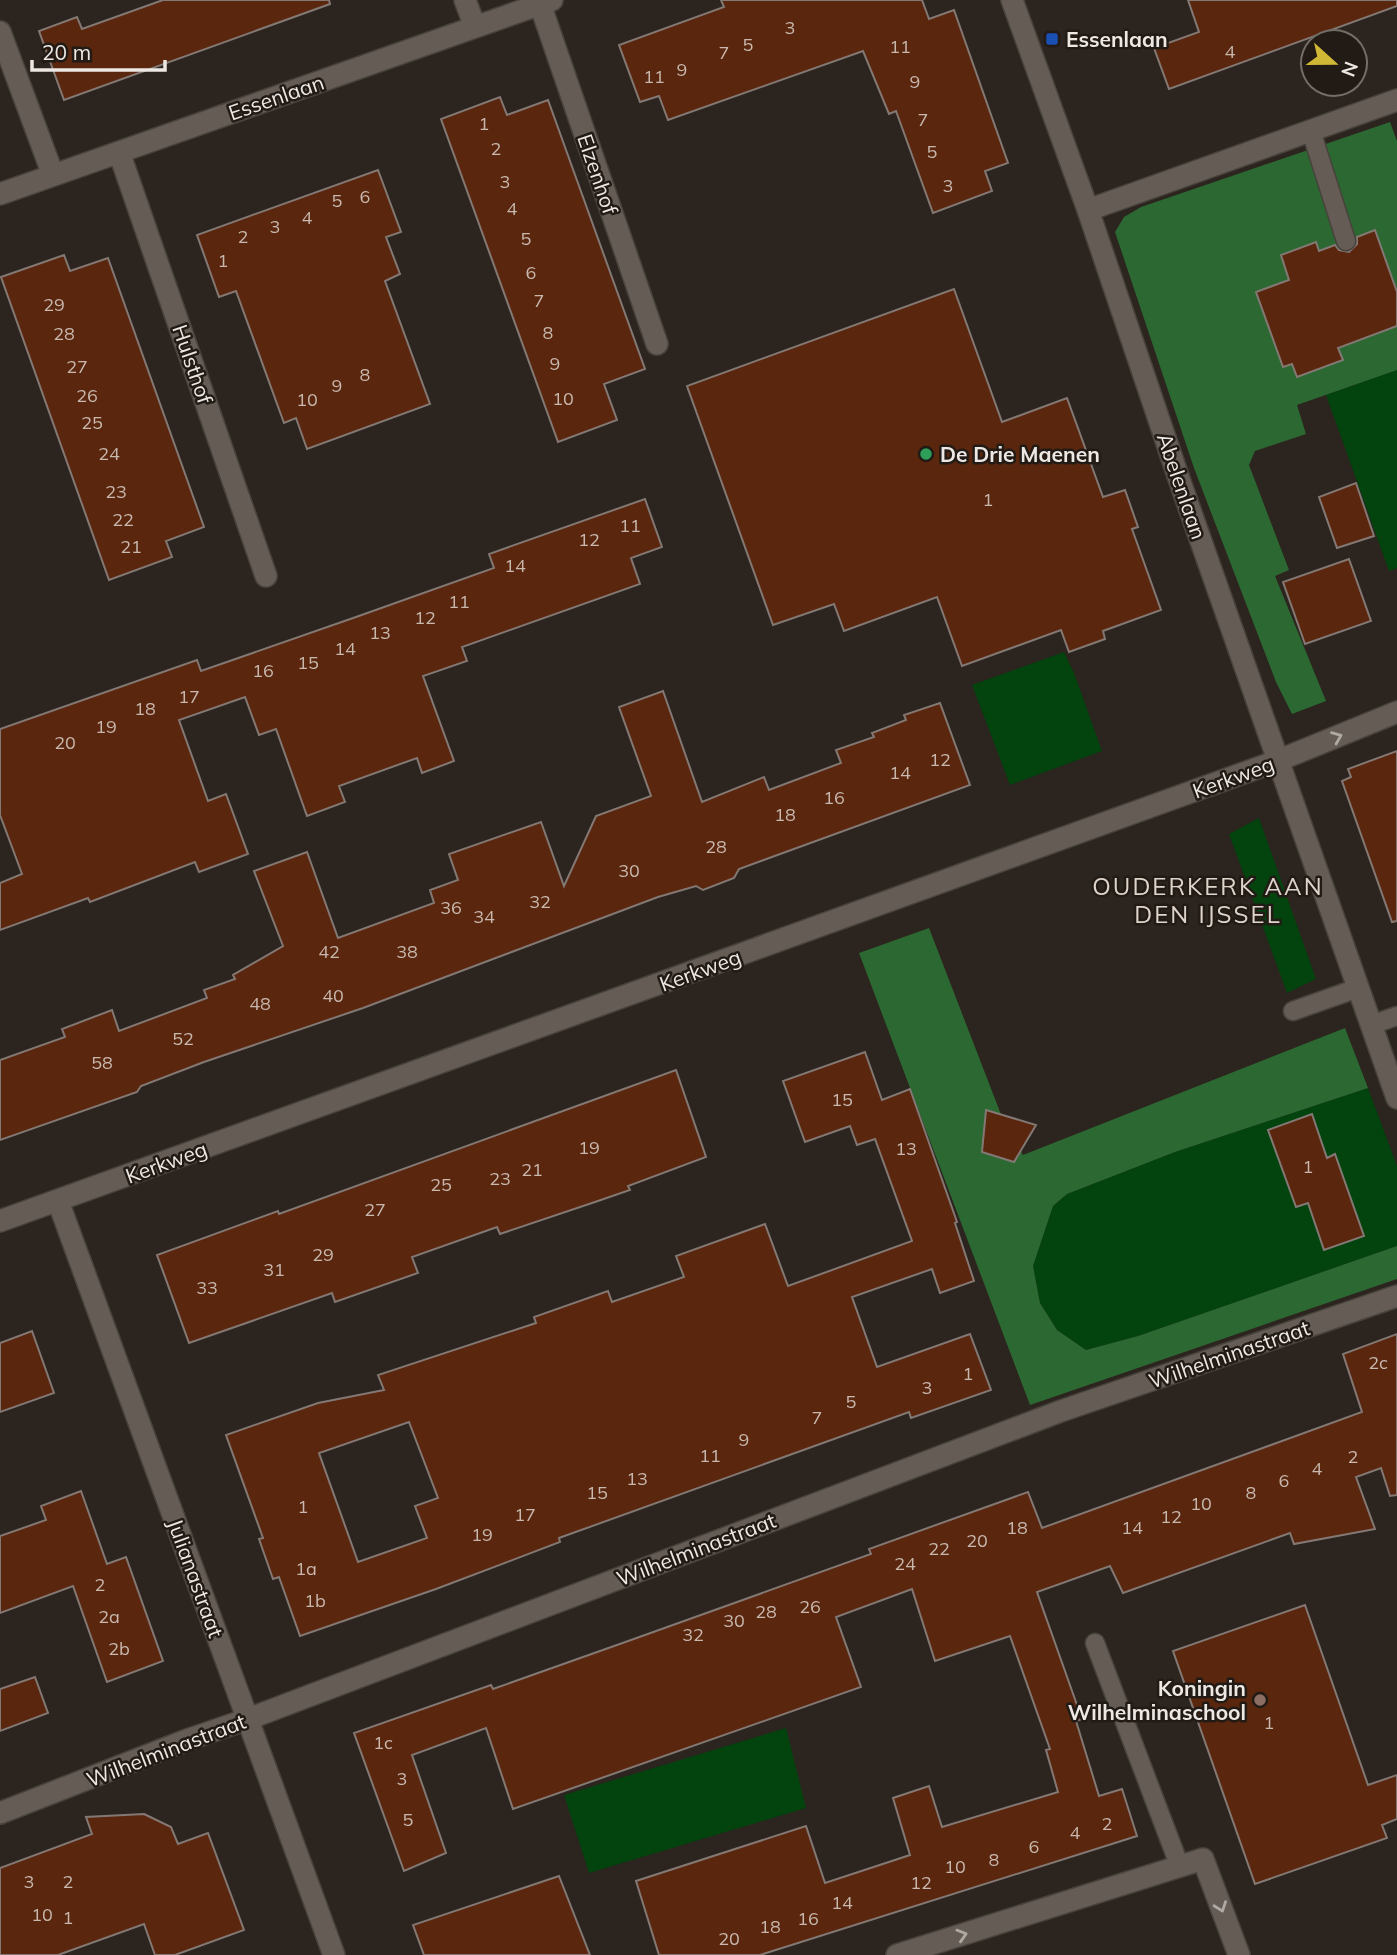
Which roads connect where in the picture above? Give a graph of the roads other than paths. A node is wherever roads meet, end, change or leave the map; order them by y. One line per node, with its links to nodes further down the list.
1 (465, 0): 4 (street)
2 (1012, 0): 11 (street, Abelenlaan)
3 (546, 2): 4 (street, Essenlaan); 13 (street, Elzenhof)
4 (474, 27): 8 (street, Essenlaan)
5 (0, 32): 9 (street)
6 (1397, 100): 7 (street)
7 (1311, 131): 11 (street); 12 (lane)
8 (119, 152): 9 (street, Essenlaan); 14 (street, Hulsthof)
9 (53, 176): 10 (street, Essenlaan)
10 (0, 194)
11 (1088, 210): 16 (street, Abelenlaan)
12 (1346, 241)
13 (657, 344)
14 (267, 576)
15 (1397, 712): 16 (street, Kerkweg, one-way to 15)
16 (1277, 761): 17 (street, Abelenlaan); 22 (street, Kerkweg)
17 (1358, 988): 18 (lane); 20 (street, Abelenlaan)
18 (1293, 1011)
19 (1397, 1016): 20 (lane)
20 (1371, 1025): 21 (street, Abelenlaan)
21 (1397, 1098)
22 (58, 1201): 23 (street, Kerkweg); 26 (street, Julianastraat)
23 (0, 1221)
24 (1397, 1296): 26 (street, Wilhelminastraat)
25 (1095, 1643): 28 (lane)
26 (248, 1719): 27 (street, Wilhelminastraat); 29 (street, Julianastraat)
27 (0, 1813)
28 (1180, 1867): 30 (street, one-way to 28); 31 (street, one-way to 31)
29 (334, 1955)
30 (897, 1955)
31 (1239, 1955)

